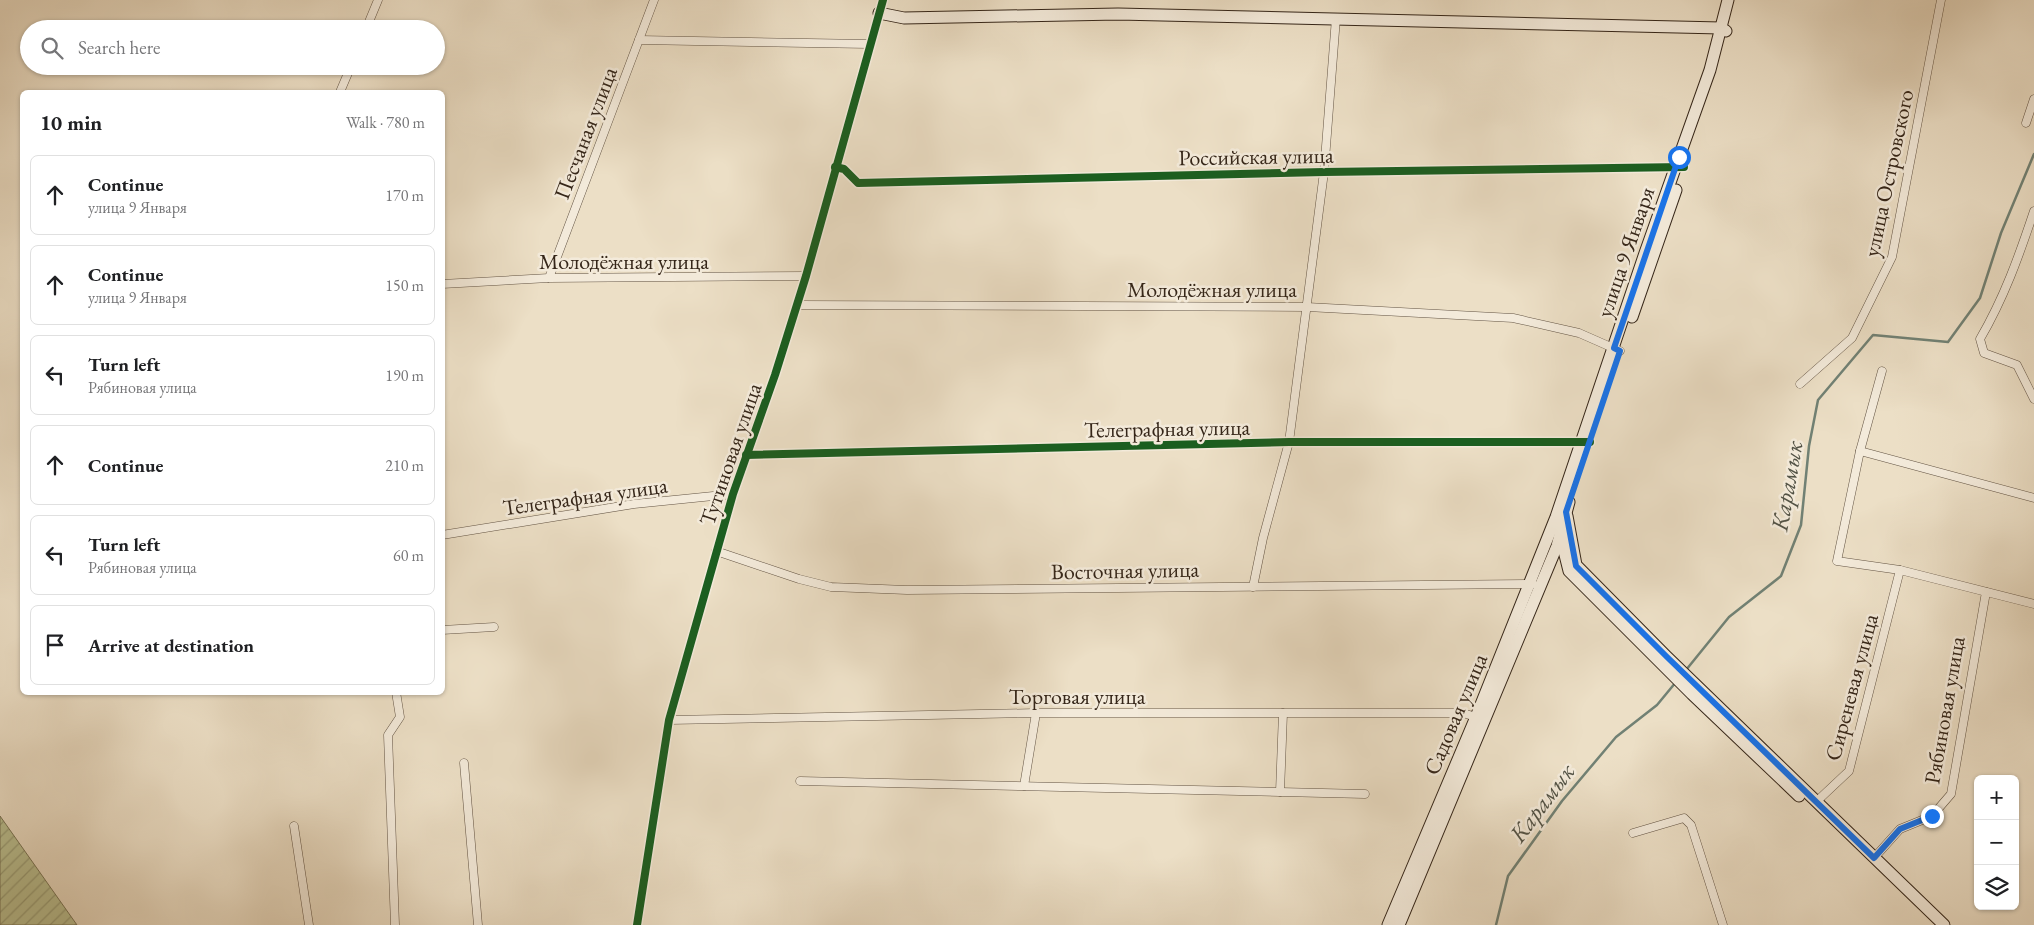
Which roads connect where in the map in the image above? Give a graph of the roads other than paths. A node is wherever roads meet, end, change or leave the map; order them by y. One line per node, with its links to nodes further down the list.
1 (378, 0): 9 (street)
2 (654, 0): 11 (street, Песчаная улица)
3 (883, 0): 7 (street, Тутиновая улица)
4 (1728, 0): 10 (main road, улица 9 Января)
5 (1736, 0): 10 (main road, улица 9 Января)
6 (1941, 0): 28 (street, улица Островского)
7 (879, 13): 8 (main road); 12 (street, Тутиновая улица)
8 (1336, 18): 10 (main road); 19 (street)
9 (370, 20)
10 (1724, 30): 18 (main road, улица 9 Января)
11 (639, 40): 12 (street); 22 (street, Песчаная улица)
12 (869, 44): 17 (street, Тутиновая улица)
13 (347, 75): 14 (street)
14 (341, 90)
15 (2034, 98): 16 (street)
16 (2026, 123)
17 (836, 166): 19 (street, Российская улица); 21 (street, Тутиновая улица)
18 (1680, 167): 19 (street, Российская улица); 26 (main road, улица 9 Января)
19 (1324, 172): 25 (street)
20 (2034, 211): 29 (street)
21 (806, 276): 22 (street, Молодёжная улица); 24 (street, Тутиновая улица)
22 (549, 278): 23 (street, Молодёжная улица)
23 (445, 284)
24 (798, 305): 25 (street, Молодёжная улица); 33 (street, Тутиновая улица)
25 (1307, 307): 26 (street, Молодёжная улица); 30 (street)
26 (1617, 350): 31 (main road, улица 9 Января)
27 (1882, 371): 32 (street)
28 (1800, 384)
29 (2034, 399)
30 (1289, 442): 31 (street, Телеграфная улица); 33 (street, Телеграфная улица); 42 (street)
31 (1586, 442): 36 (main road, улица 9 Января)
32 (1860, 451): 35 (street); 40 (street)
33 (746, 455): 34 (street, Тутиновая улица)
34 (733, 494): 38 (street, Телеграфная улица); 39 (street, Тутиновая улица)
35 (2034, 498)
36 (1561, 514): 37 (main road); 41 (main road, Садовая улица); 47 (main road)
37 (1560, 533): 41 (main road); 47 (main road)
38 (445, 535)
39 (716, 551): 42 (street, Восточная улица); 53 (street, Тутиновая улица)
40 (1900, 570): 43 (street); 59 (street, Сиреневая улица)
41 (1536, 584): 42 (street, Восточная улица); 52 (main road, Садовая улица)
42 (1253, 587)
43 (1986, 592): 44 (street); 62 (street, Рябиновая улица)
44 (2034, 604)
45 (494, 627): 46 (street)
46 (445, 630)
47 (1663, 659): 48 (main road)
48 (1694, 690): 59 (main road); 70 (main road)
49 (396, 695): 64 (street)
50 (1036, 713): 51 (street, Торговая улица); 53 (street, Торговая улица); 56 (street)
51 (1283, 713): 52 (street, Торговая улица); 57 (street)
52 (1480, 718): 67 (main road, Садовая улица); 68 (main road, Садовая улица)
53 (669, 720): 66 (street, Тутиновая улица)
54 (464, 763): 65 (street)
55 (800, 781): 56 (street)
56 (1024, 786): 57 (street)
57 (1280, 792): 58 (street)
58 (1365, 794)
59 (1816, 802): 62 (main road)
60 (294, 826): 63 (street)
61 (1633, 833): 69 (street)
62 (1874, 858): 71 (main road)
63 (309, 925)
64 (394, 925)
65 (478, 925)
66 (637, 925)
67 (1388, 925)
68 (1399, 925)
69 (1723, 925)
70 (1934, 925)
71 (1944, 925)

